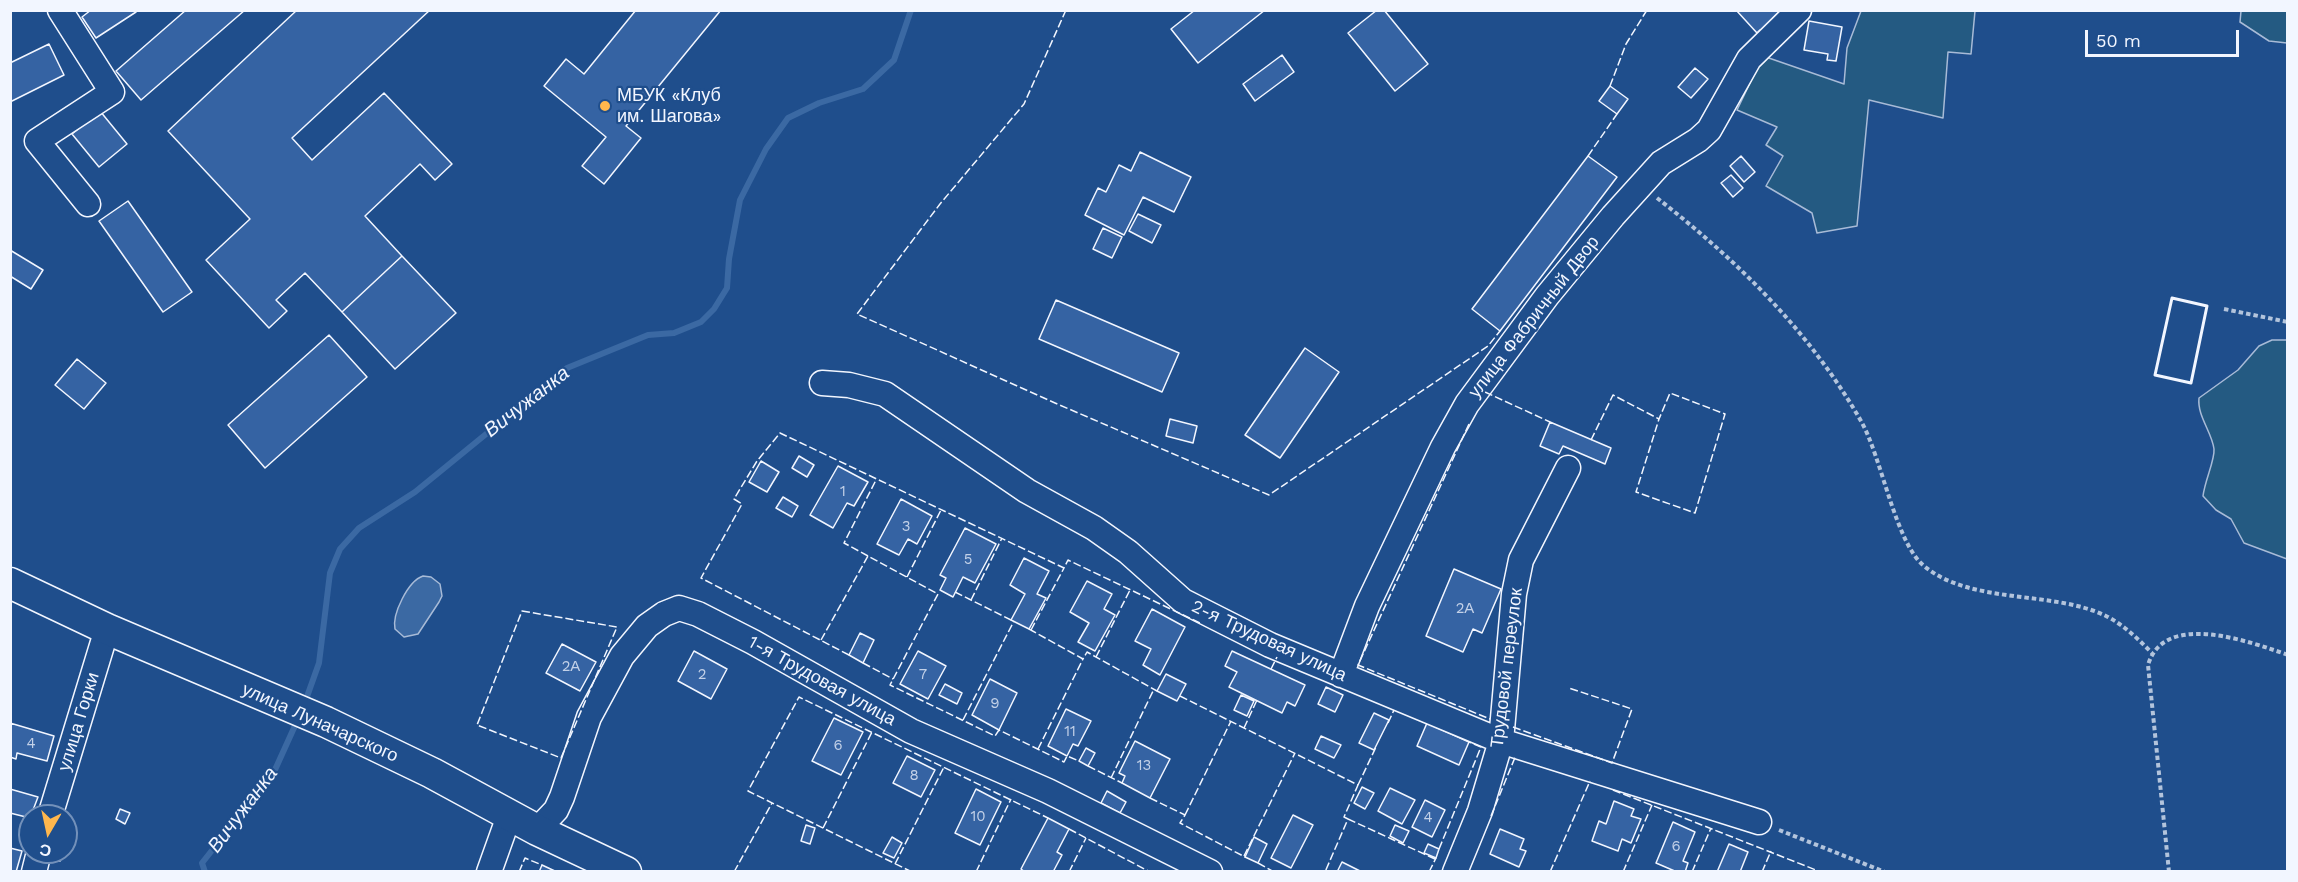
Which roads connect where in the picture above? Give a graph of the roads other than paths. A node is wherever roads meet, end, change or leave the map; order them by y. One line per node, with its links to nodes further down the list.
1 (60, 10): 3 (street)
2 (1798, 10): 8 (street, улица Фабричный Двор)
3 (88, 204)
4 (822, 383): 8 (street, 2-я Трудовая улица)
5 (1568, 468): 9 (street, Трудовой переулок)
6 (10, 583): 7 (main road, улица Луначарского)
7 (107, 629): 10 (street, улица Горки); 11 (main road, улица Луначарского)
8 (1341, 675): 9 (street, 2-я Трудовая улица)
9 (1501, 741): 12 (street, 2-я Трудовая улица); 17 (street, Трудовой переулок)
10 (54, 804)
11 (510, 816): 13 (main road, улица Луначарского); 14 (street)
12 (1760, 822)
13 (537, 830): 15 (main road, улица Луначарского); 16 (street, 1-я Трудовая улица)
14 (489, 872)
15 (626, 872)
16 (1210, 872)
17 (1455, 872)

